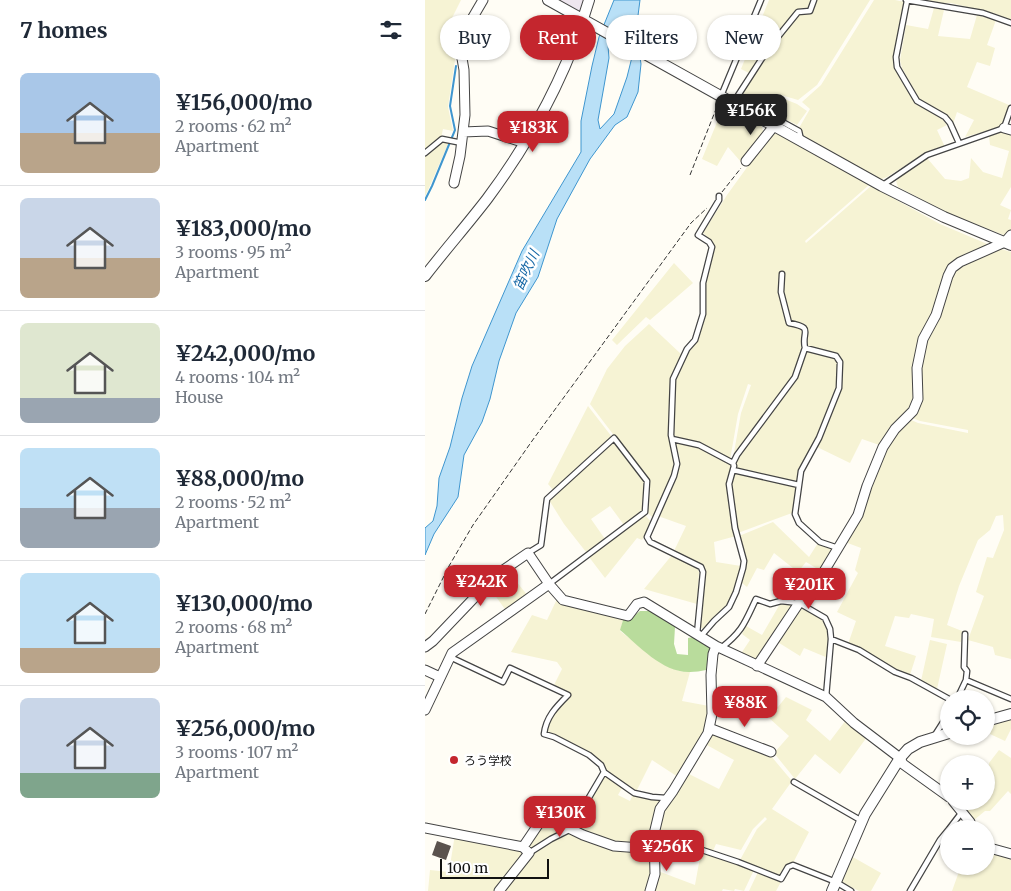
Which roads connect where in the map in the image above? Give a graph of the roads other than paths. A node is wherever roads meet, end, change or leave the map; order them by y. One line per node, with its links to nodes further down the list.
1 (483, 0): 16 (street)
2 (548, 0): 7 (street)
3 (589, 0): 8 (street)
4 (761, 0): 12 (lane)
5 (814, 0): 17 (lane)
6 (906, 0): 9 (lane); 20 (lane)
7 (576, 15)
8 (586, 15)
9 (1011, 23)
10 (596, 26): 12 (street)
11 (567, 60): 19 (street)
12 (720, 97): 14 (street)
13 (1011, 108): 15 (lane)
14 (774, 126): 17 (street); 22 (street)
15 (1007, 129): 20 (lane)
16 (463, 132): 18 (street); 19 (street)
17 (801, 141): 24 (street)
18 (455, 142): 21 (lane); 23 (street)
19 (525, 143): 28 (street)
20 (959, 143): 24 (lane)
21 (425, 153)
22 (746, 161)
23 (454, 183)
24 (882, 186): 26 (street)
25 (719, 196): 30 (lane)
26 (1009, 241): 36 (street)
27 (782, 274): 29 (lane)
28 (425, 276)
29 (805, 348): 31 (lane); 33 (lane)
30 (672, 439): 31 (lane); 35 (lane)
31 (733, 462): 32 (lane)
32 (733, 470): 33 (lane); 41 (lane)
33 (799, 484): 36 (lane)
34 (645, 513): 35 (lane); 37 (lane); 38 (lane)
35 (653, 522): 41 (lane)
36 (838, 548): 39 (street)
37 (527, 553): 38 (street); 43 (street)
38 (549, 584): 41 (street); 45 (street)
39 (799, 603): 42 (lane); 44 (lane); 46 (street)
40 (965, 634): 49 (lane)
41 (699, 635): 44 (street)
42 (831, 639): 51 (lane); 52 (lane)
43 (425, 647)
44 (718, 647): 46 (street); 58 (street)
45 (450, 657): 48 (street); 63 (lane)
46 (757, 666): 52 (street)
47 (425, 670): 48 (street)
48 (440, 677): 54 (street)
49 (966, 680): 50 (lane); 53 (lane)
50 (961, 690)
51 (940, 694)
52 (826, 697): 62 (street)
53 (1011, 699)
54 (425, 710)
55 (1011, 714): 56 (street)
56 (995, 718)
57 (940, 727): 60 (lane)
58 (709, 728): 61 (street); 66 (street)
59 (940, 736): 60 (street)
60 (933, 738): 62 (street)
61 (771, 752)
62 (899, 758): 65 (street); 70 (street)
63 (604, 772): 66 (lane); 72 (lane)
64 (794, 782): 70 (lane)
65 (940, 791)
66 (668, 798): 73 (street)
67 (962, 812): 68 (lane); 69 (street)
68 (956, 820)
69 (968, 820)
70 (862, 821): 79 (street)
71 (425, 828): 76 (street)
72 (573, 830): 75 (street); 76 (lane); 76 (street)
73 (654, 834): 75 (street); 79 (lane)
74 (940, 840): 83 (lane)
75 (654, 849): 81 (street)
76 (526, 850): 80 (street)
77 (995, 850): 78 (street)
78 (1011, 854)
79 (834, 887): 82 (lane)
80 (499, 891)
81 (650, 891)
82 (851, 891)
83 (910, 891)

